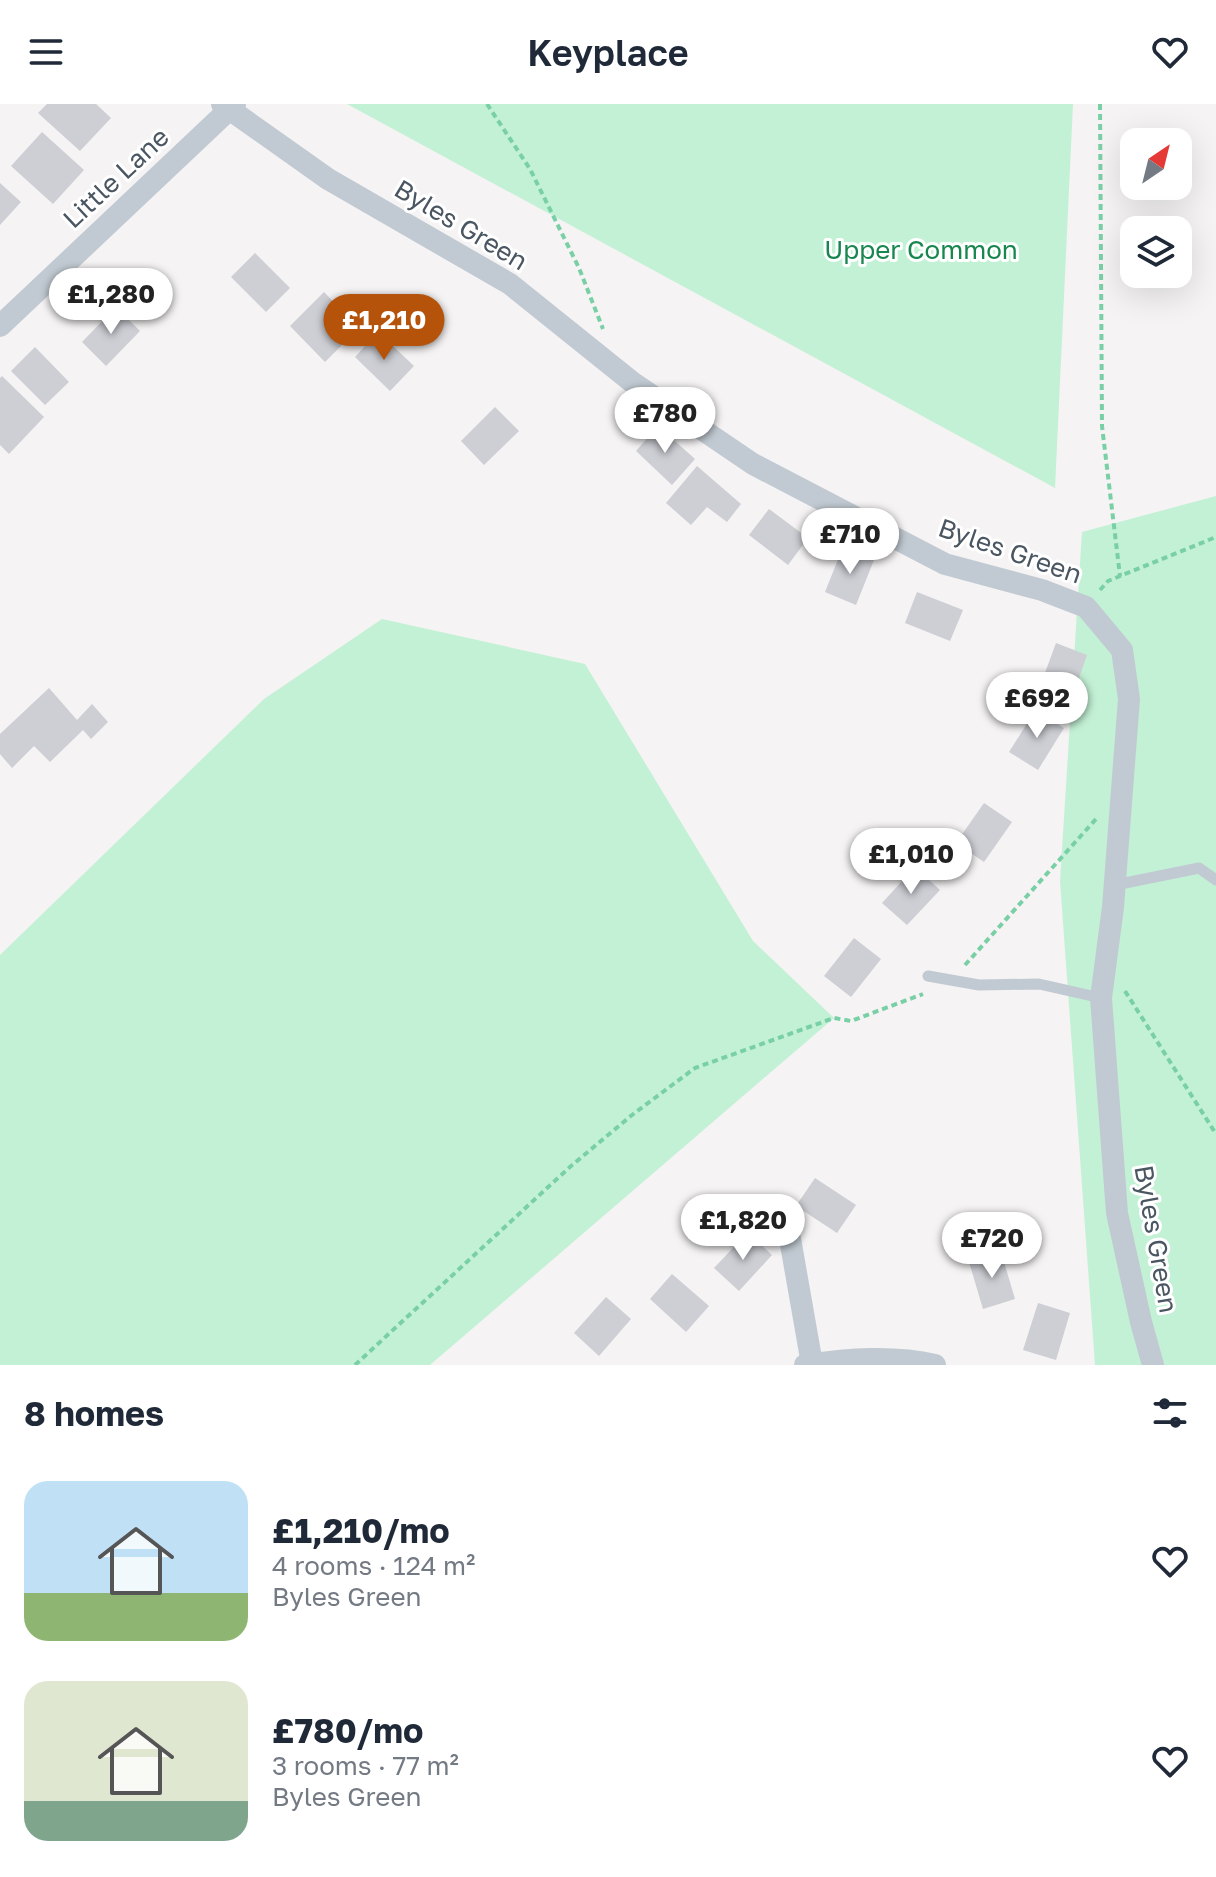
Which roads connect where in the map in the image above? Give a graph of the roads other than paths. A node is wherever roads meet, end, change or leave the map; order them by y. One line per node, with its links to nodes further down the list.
1 (229, 106): 2 (street, Little Lane); 4 (street, Byles Green)
2 (0, 326)
3 (1216, 880): 4 (lane)
4 (1115, 885): 6 (street, Byles Green)
5 (928, 976): 6 (lane)
6 (1101, 998): 11 (street, Byles Green)
7 (789, 1233): 8 (street)
8 (812, 1364): 9 (street); 10 (street)
9 (805, 1365)
10 (935, 1365)
11 (1153, 1365)

